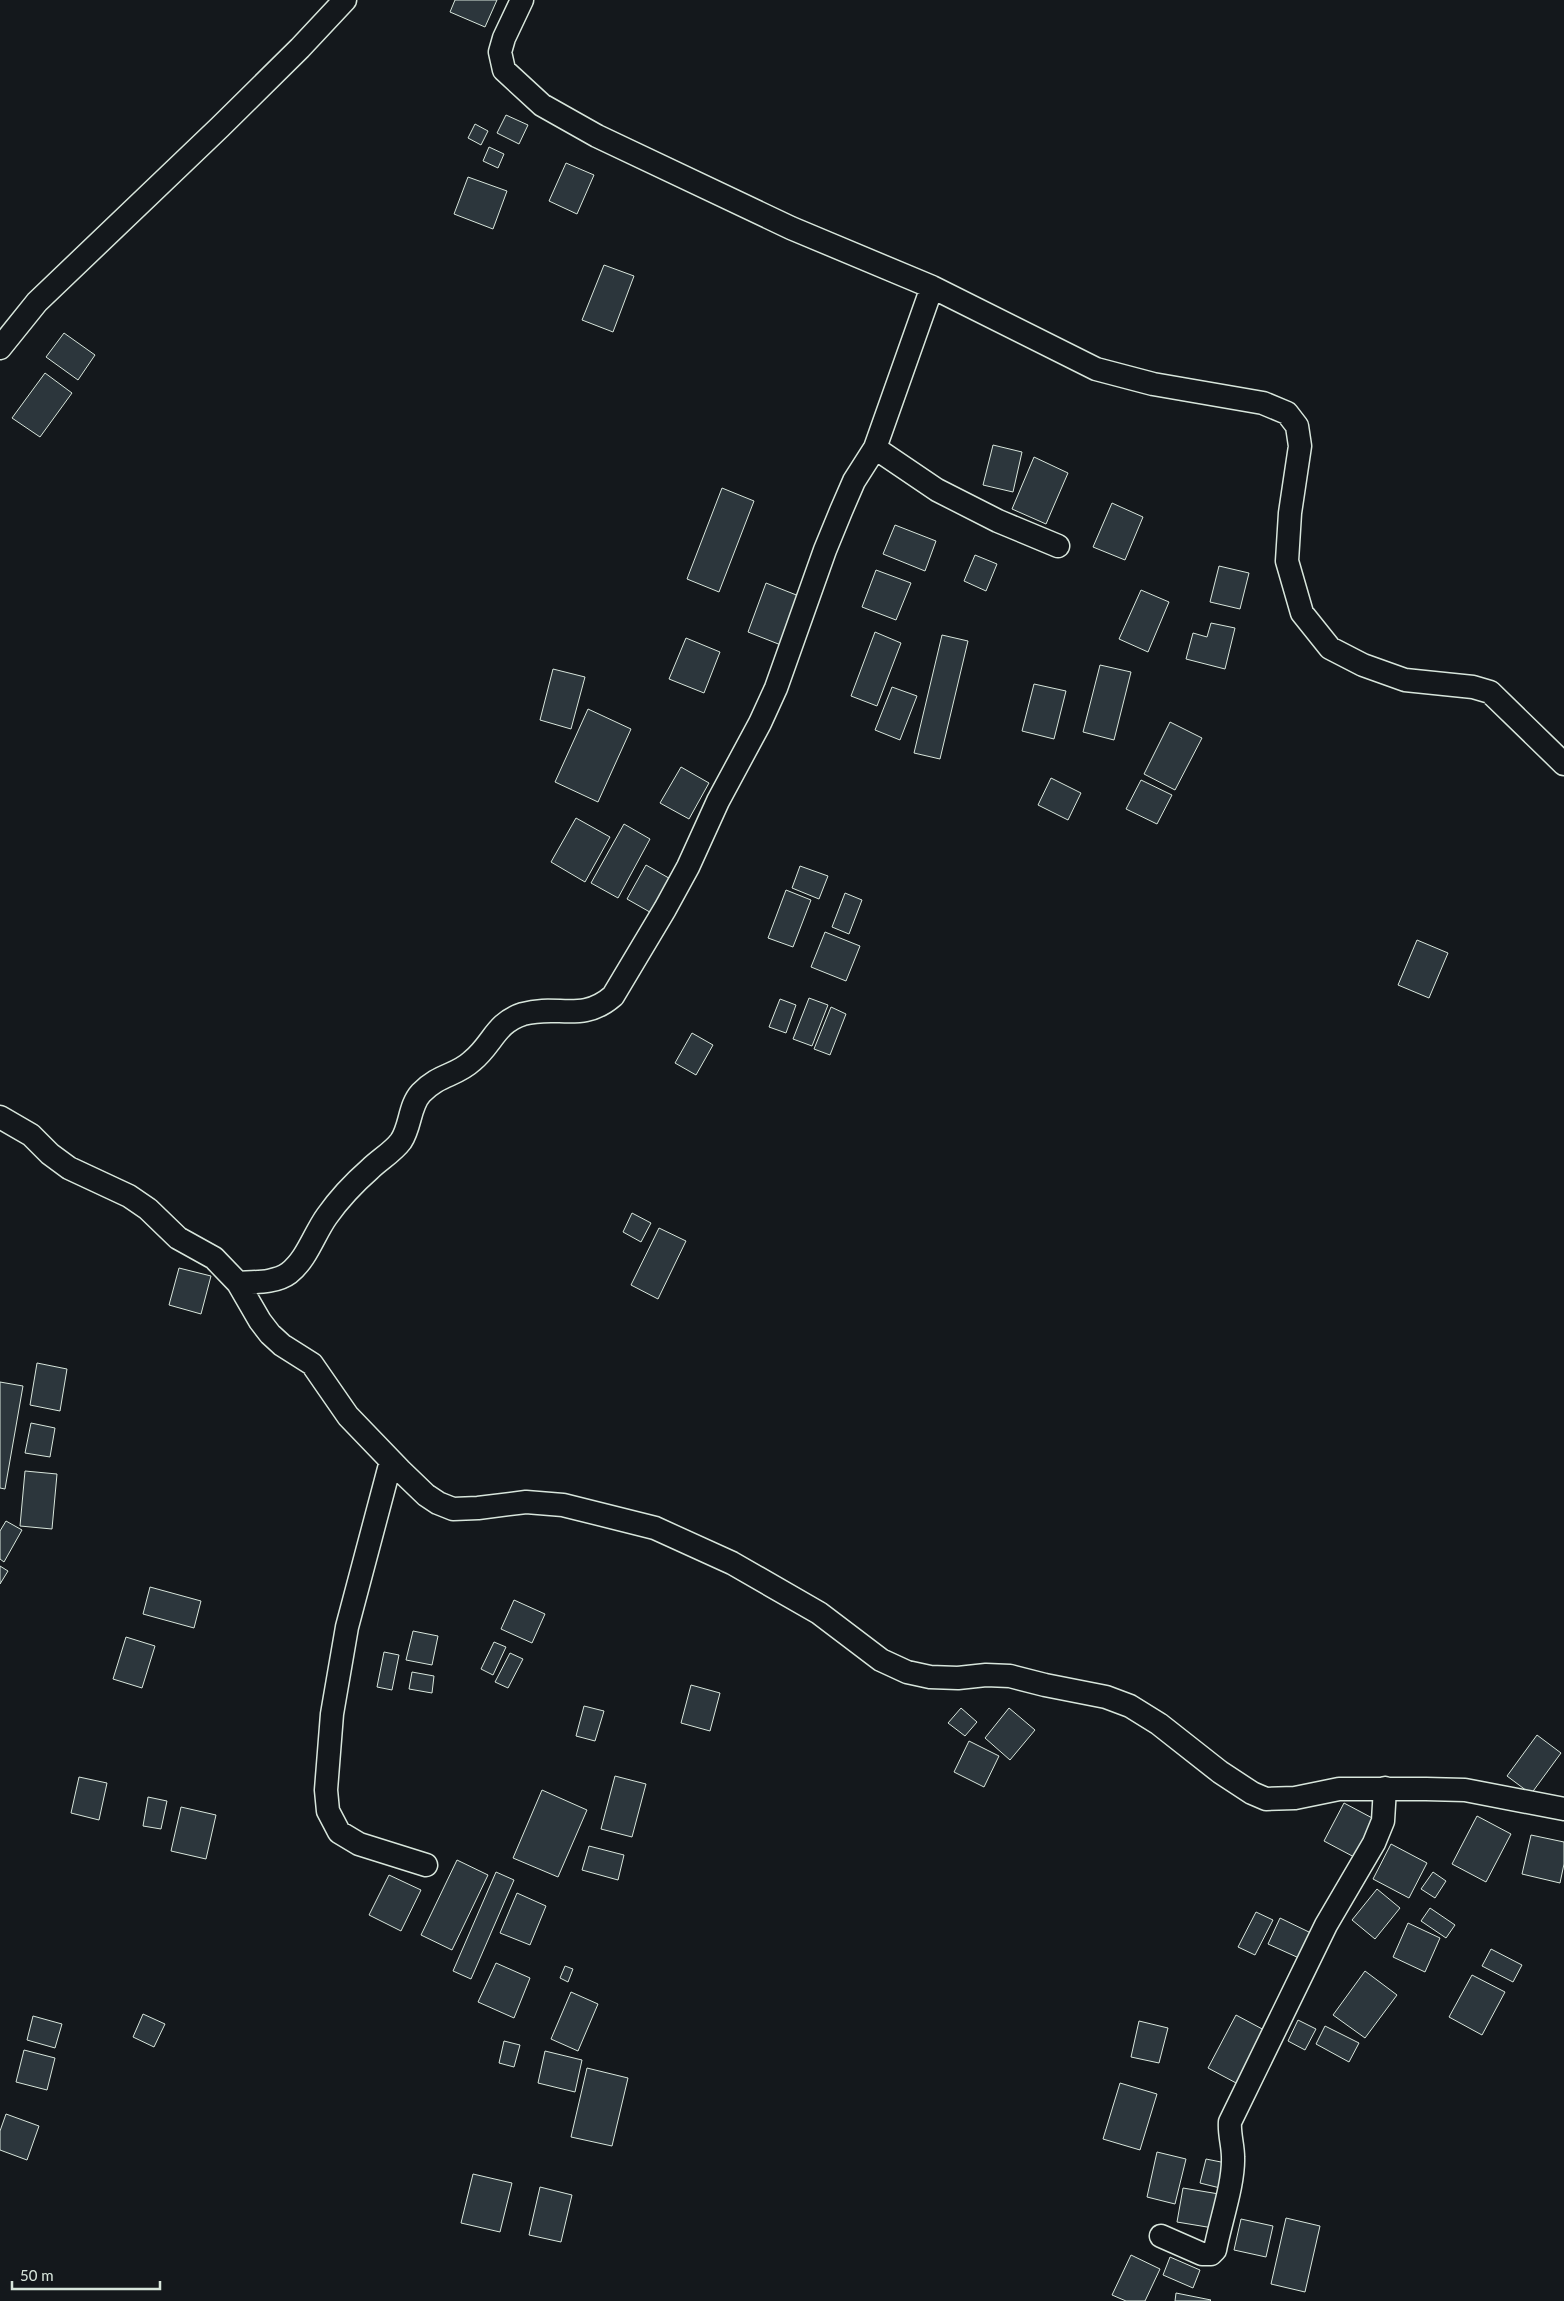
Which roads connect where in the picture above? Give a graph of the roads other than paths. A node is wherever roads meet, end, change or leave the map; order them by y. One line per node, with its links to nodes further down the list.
1 (345, 0): 4 (street)
2 (522, 0): 3 (street)
3 (932, 288): 5 (street); 7 (street)
4 (0, 348)
5 (875, 448): 6 (street); 9 (street)
6 (1058, 546)
7 (1564, 764)
8 (0, 1116): 9 (street)
9 (238, 1283): 10 (street)
10 (391, 1461): 11 (street); 13 (street)
11 (1385, 1788): 12 (street); 14 (street)
12 (1564, 1809)
13 (426, 1865)
14 (1161, 2236)

